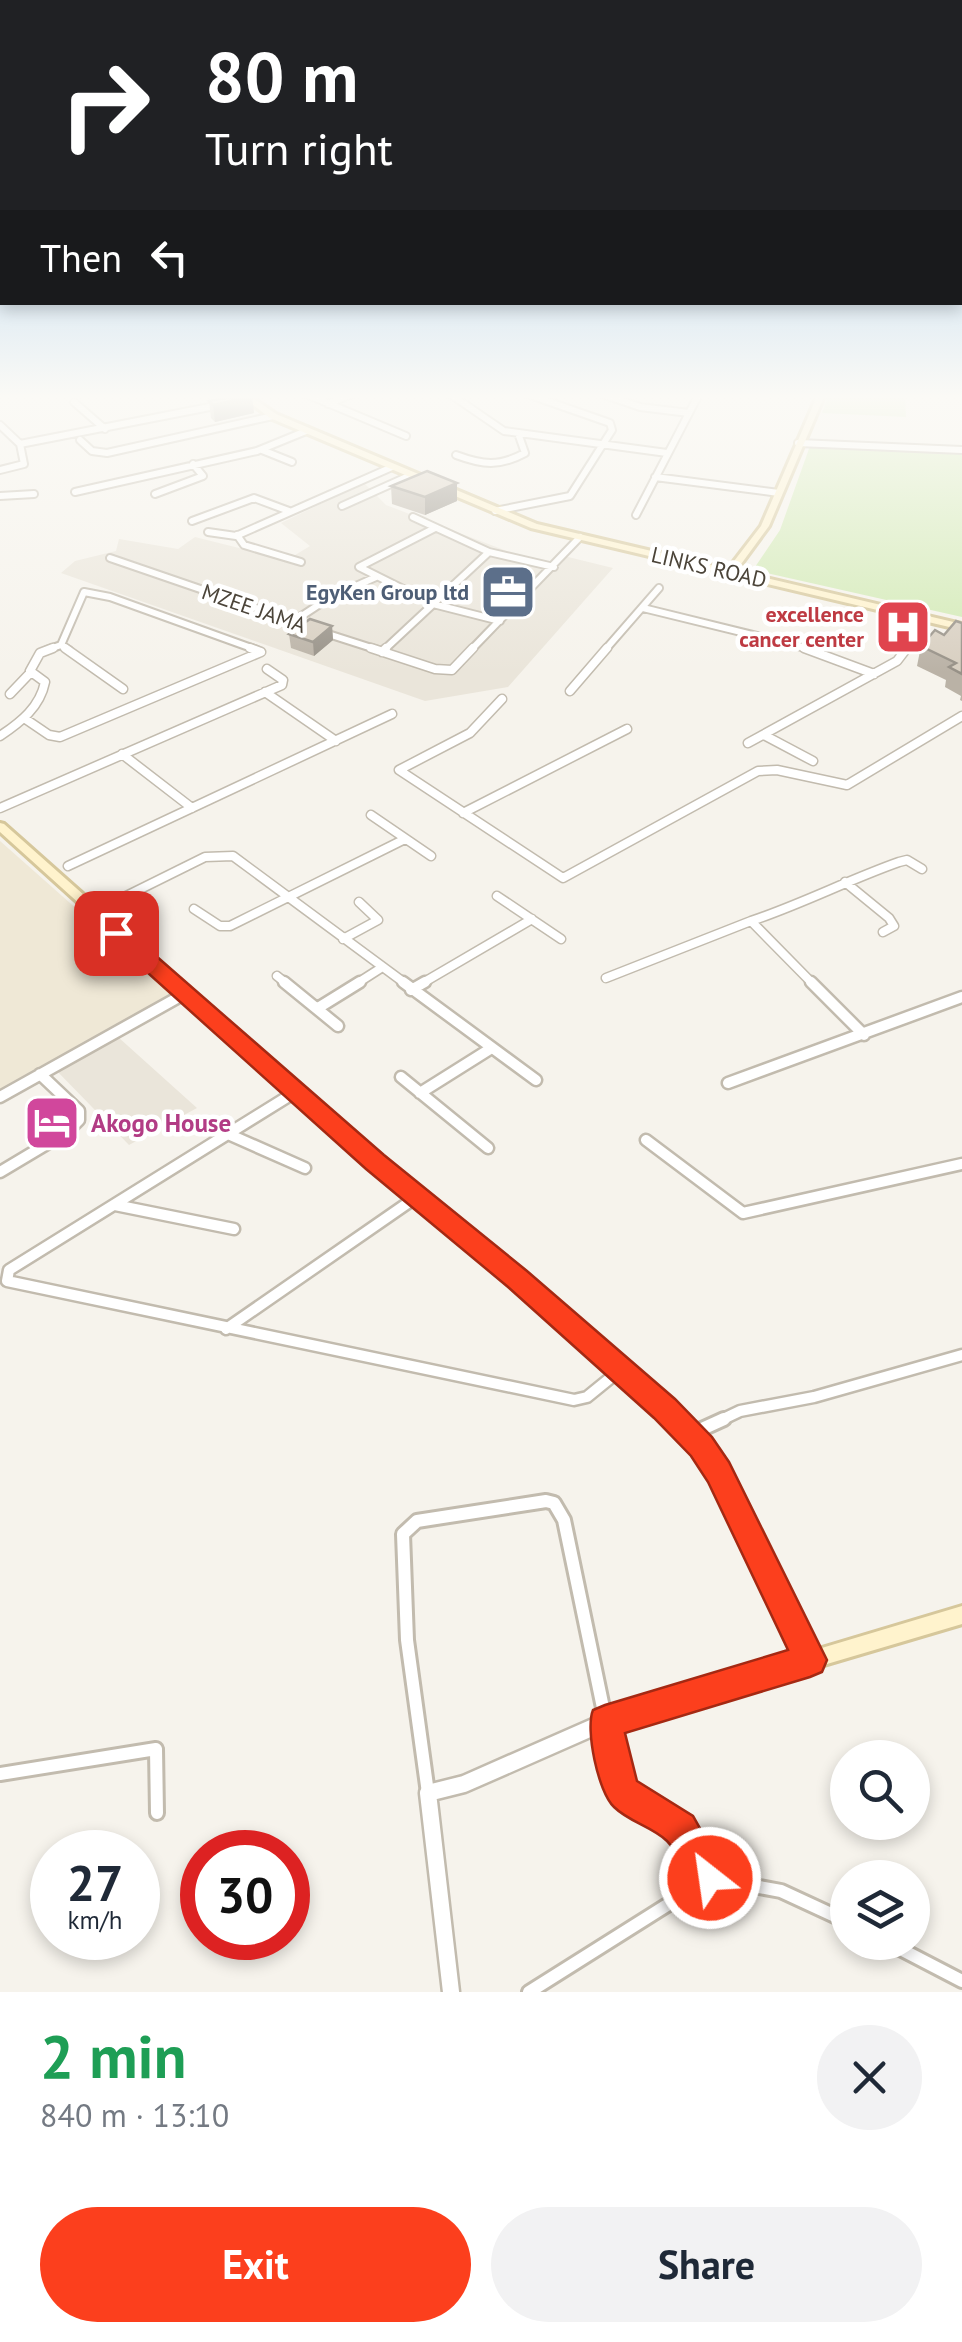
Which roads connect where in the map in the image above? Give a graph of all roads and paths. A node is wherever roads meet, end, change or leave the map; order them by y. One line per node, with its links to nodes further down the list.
1 (96, 487): 10 (street)
2 (173, 487): 13 (street)
3 (347, 487): 16 (street)
4 (386, 487): 15 (street)
5 (437, 487): 17 (main road, LINKS ROAD)
6 (575, 487): 17 (street)
7 (649, 487): 18 (street)
8 (731, 487): 11 (street)
9 (780, 487): 11 (main road)
10 (75, 492)
11 (778, 493): 29 (main road)
12 (34, 494): 14 (street)
13 (155, 494)
14 (0, 496)
15 (342, 506)
16 (289, 511): 20 (street); 23 (street)
17 (495, 511): 24 (main road, LINKS ROAD)
18 (636, 514)
19 (412, 516): 21 (street)
20 (192, 521)
21 (436, 528): 25 (street); 30 (street)
22 (208, 532): 23 (street)
23 (237, 536): 27 (street)
24 (580, 538): 28 (street, MZEE JAMA); 29 (main road, LINKS ROAD)
25 (490, 552): 28 (street); 32 (street)
26 (110, 558): 35 (street, MZEE JAMA)
27 (301, 562)
28 (554, 566): 36 (street, MZEE JAMA)
29 (731, 571): 34 (main road, LINKS ROAD)
30 (376, 578): 32 (street); 35 (street)
31 (660, 588): 33 (street)
32 (432, 604): 36 (street); 39 (street)
33 (643, 608): 42 (street); 45 (street)
34 (929, 619): 37 (main road, LINKS ROAD); 42 (street)
35 (294, 621): 39 (street, MZEE JAMA)
36 (500, 621): 39 (street, MZEE JAMA)
37 (962, 628)
38 (61, 645): 41 (street); 43 (street); 50 (street)
39 (382, 652)
40 (266, 668): 44 (street)
41 (31, 672): 46 (street); 50 (street)
42 (874, 674): 52 (street)
43 (122, 689)
44 (264, 692): 54 (street); 56 (street)
45 (570, 692)
46 (10, 694)
47 (502, 699): 60 (street)
48 (392, 714): 54 (street)
49 (962, 716): 60 (street)
50 (24, 718): 53 (street)
51 (627, 730): 60 (street)
52 (764, 735): 55 (street); 57 (street)
53 (0, 736)
54 (336, 741): 59 (street)
55 (748, 743)
56 (122, 754): 58 (street); 59 (street)
57 (812, 761)
58 (0, 808)
59 (192, 808): 65 (street)
60 (463, 813)
61 (371, 815): 63 (street)
62 (0, 826): 72 (main road)
63 (405, 839): 64 (street); 69 (street)
64 (432, 856)
65 (68, 866)
66 (922, 869): 67 (street)
67 (845, 882): 74 (street); 75 (street)
68 (497, 896): 73 (street)
69 (287, 897): 71 (street); 72 (street); 76 (street)
70 (359, 902): 76 (street)
71 (194, 908)
72 (94, 912): 82 (main road)
73 (532, 919): 77 (street); 81 (street)
74 (751, 922): 80 (street); 86 (street)
75 (883, 932)
76 (343, 939): 78 (street)
77 (561, 939)
78 (380, 968): 81 (street); 84 (street)
79 (277, 976): 84 (street)
80 (606, 978)
81 (411, 990): 87 (street)
82 (186, 993): 88 (street); 92 (main road)
83 (962, 997): 86 (street)
84 (318, 1008): 85 (street)
85 (338, 1026)
86 (864, 1035): 91 (street)
87 (490, 1049): 90 (street); 93 (street)
88 (40, 1074): 94 (street); 100 (street)
89 (400, 1078): 93 (street)
90 (536, 1080)
91 (728, 1084)
92 (297, 1091): 95 (street); 101 (main road)
93 (420, 1093): 97 (street)
94 (0, 1097)
95 (228, 1134): 99 (street); 102 (street)
96 (646, 1140): 98 (street)
97 (488, 1148)
98 (962, 1164)
99 (305, 1168)
100 (0, 1172)
101 (418, 1196): 104 (street); 106 (main road)
102 (115, 1205): 103 (street); 104 (street)
103 (234, 1229)
104 (226, 1329): 106 (street)
105 (962, 1355): 107 (street)
106 (619, 1370): 107 (main road)
107 (691, 1434): 109 (main road)
108 (962, 1614): 109 (main road)
109 (810, 1660): 110 (street)
110 (605, 1722): 112 (street); 112 (street); 114 (street)
111 (0, 1774): 113 (street)
112 (428, 1792): 118 (street)
113 (157, 1813)
114 (710, 1878): 115 (street); 119 (street)
115 (830, 1913)
116 (922, 1960): 117 (street)
117 (962, 1981)
118 (451, 1992)
119 (529, 1992)

